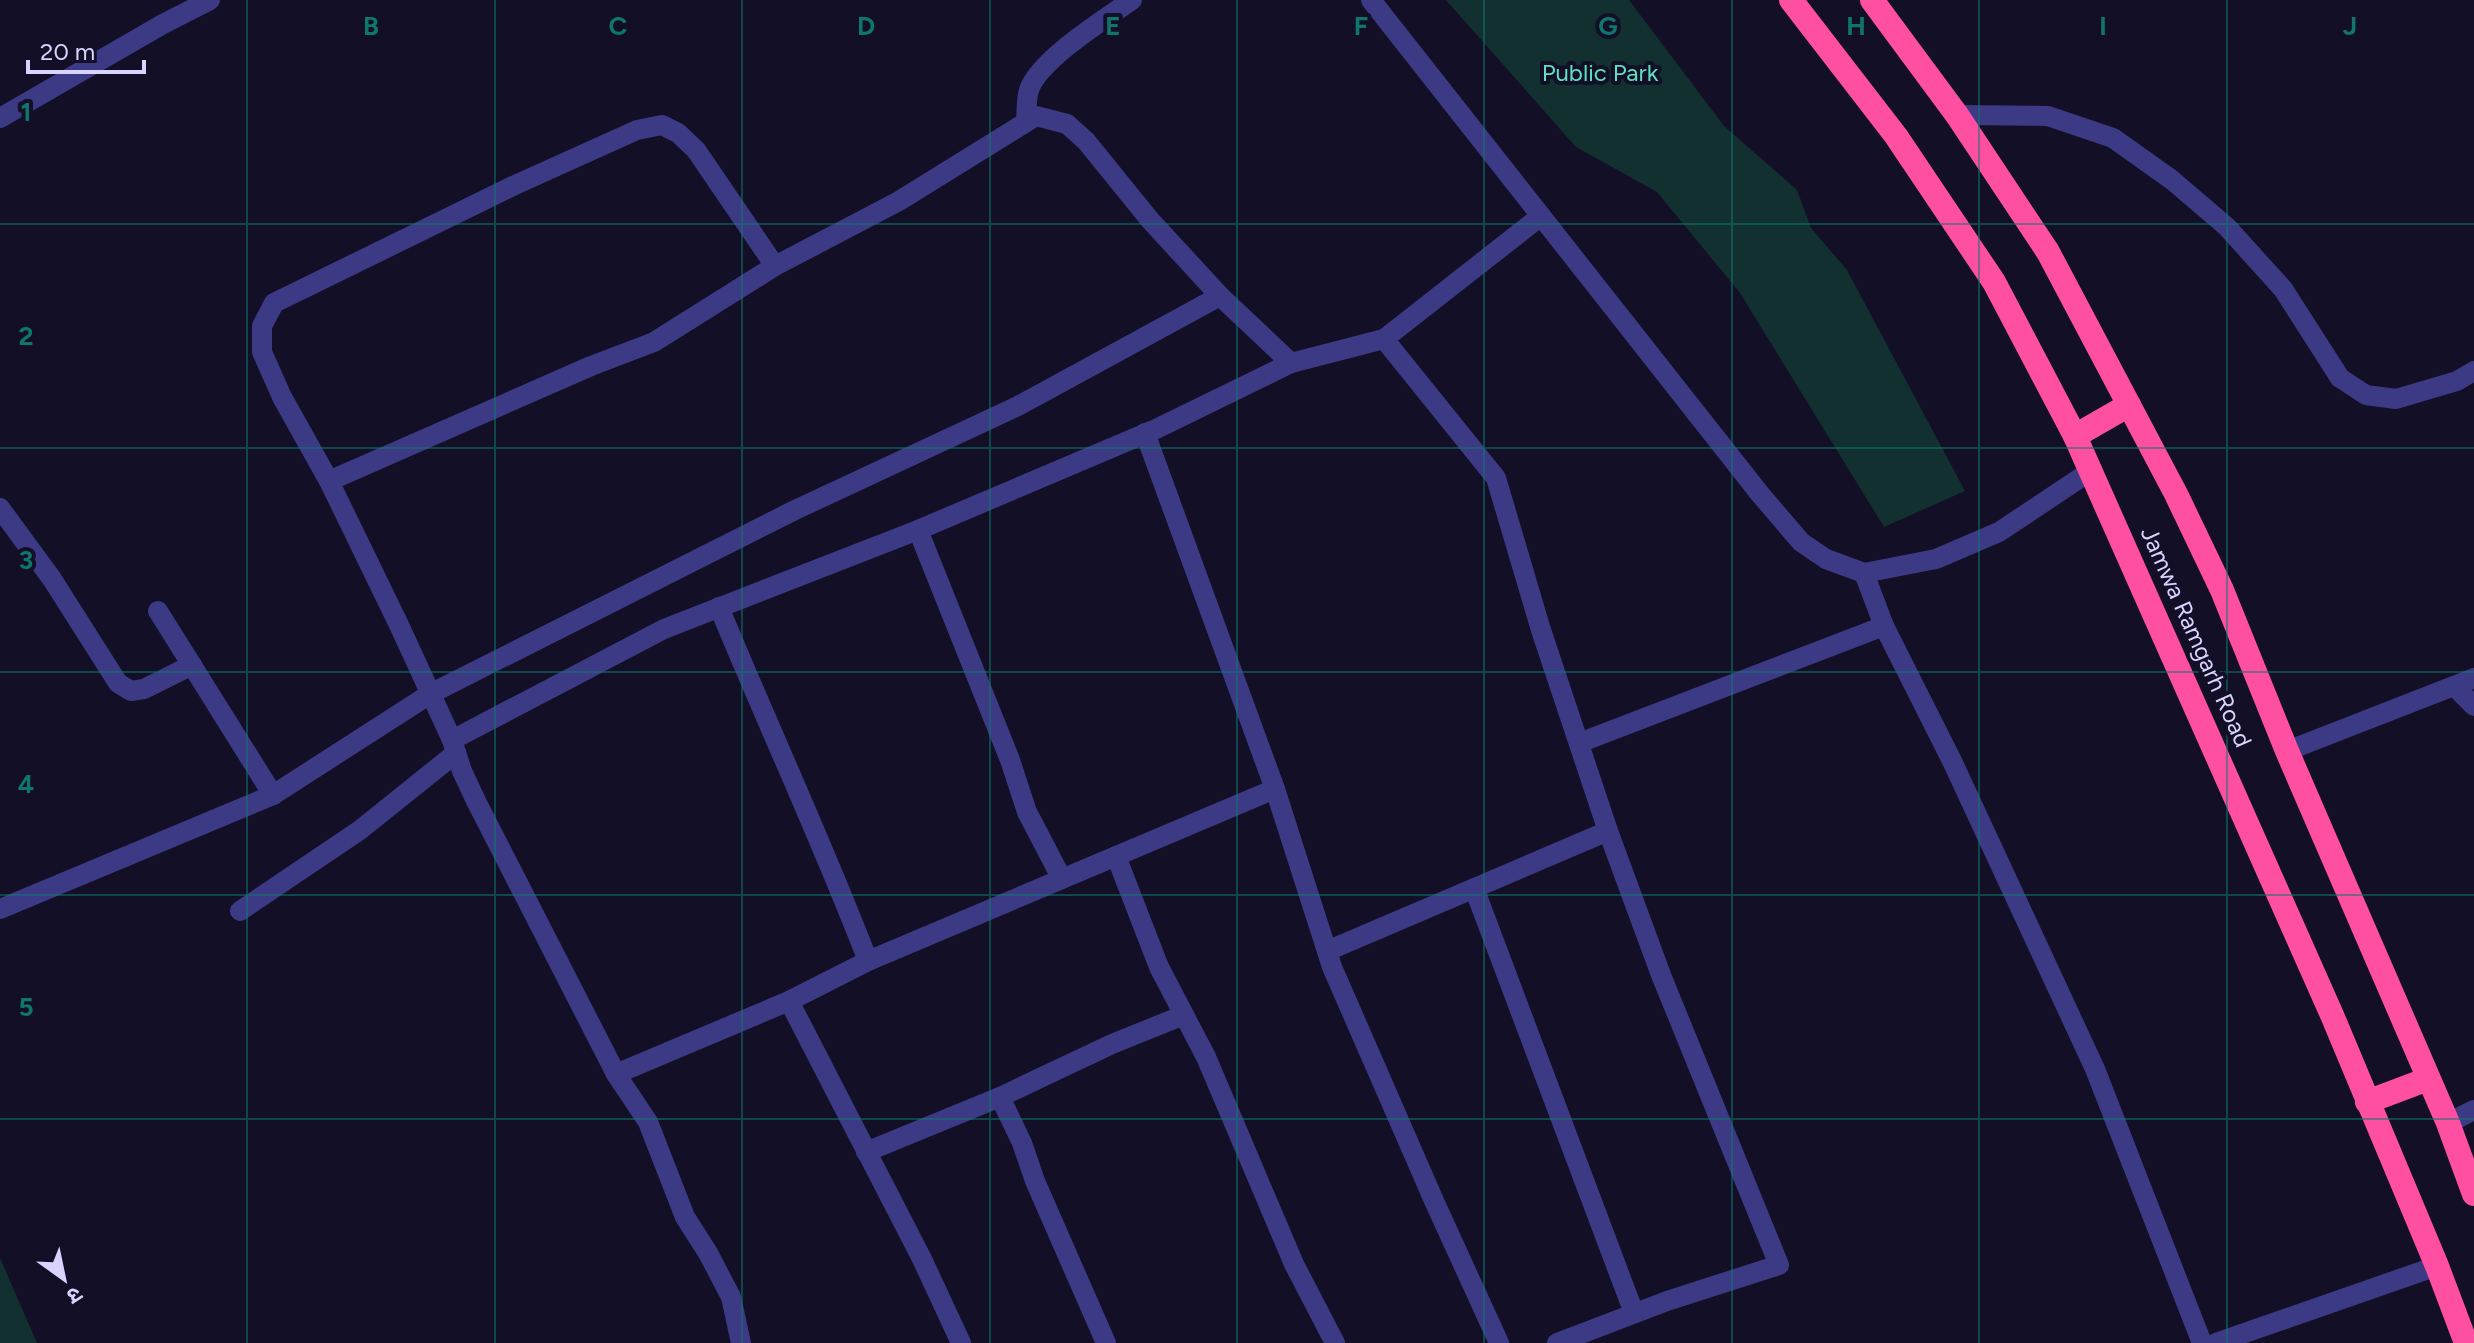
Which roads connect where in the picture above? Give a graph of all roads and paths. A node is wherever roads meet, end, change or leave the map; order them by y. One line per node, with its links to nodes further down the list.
1 (210, 0): 7 (street)
2 (1132, 0): 8 (street)
3 (1371, 0): 9 (street)
4 (1791, 0): 17 (highway, Jamwa Ramgarh Road)
5 (1872, 0): 6 (highway, Jamwa Ramgarh Road)
6 (1957, 115): 14 (street); 15 (highway, Jamwa Ramgarh Road)
7 (0, 118)
8 (1026, 121): 10 (street); 11 (street)
9 (1541, 216): 12 (street); 22 (street)
10 (775, 266): 19 (street); 19 (street)
11 (1220, 296): 13 (street); 29 (street)
12 (1384, 339): 13 (street); 31 (street)
13 (1291, 363): 16 (street)
14 (2474, 371)
15 (2129, 405): 17 (highway); 33 (highway, Jamwa Ramgarh Road)
16 (1145, 433): 21 (street); 34 (street)
17 (2075, 436): 18 (highway, Jamwa Ramgarh Road)
18 (2092, 470): 22 (street); 49 (highway, Jamwa Ramgarh Road)
19 (329, 481): 29 (street)
20 (1, 513): 26 (street)
21 (918, 530): 23 (street); 38 (street)
22 (1864, 573): 25 (street)
23 (719, 607): 32 (street); 43 (street)
24 (158, 611): 26 (street)
25 (1884, 626): 31 (street); 62 (street)
26 (192, 665): 35 (street)
27 (2474, 678): 28 (street)
28 (2455, 687): 30 (street); 33 (street)
29 (430, 694): 32 (street); 35 (street)
30 (2474, 706)
31 (1579, 743): 36 (street)
32 (454, 746): 41 (street); 46 (street)
33 (2287, 751): 47 (highway, Jamwa Ramgarh Road)
34 (1275, 789): 37 (street); 42 (street)
35 (273, 795): 40 (street)
36 (1608, 831): 39 (street); 55 (street)
37 (1116, 856): 38 (street); 45 (street)
38 (1062, 879): 43 (street)
39 (1474, 888): 42 (street); 55 (street)
40 (0, 909)
41 (240, 911)
42 (1327, 951): 60 (street)
43 (868, 961): 44 (street)
44 (789, 1001): 46 (street); 52 (street)
45 (1184, 1015): 48 (street); 59 (street)
46 (616, 1074): 56 (street)
47 (2428, 1079): 49 (highway); 51 (highway, Jamwa Ramgarh Road)
48 (1000, 1097): 52 (street); 58 (street)
49 (2367, 1102): 54 (highway, Jamwa Ramgarh Road)
50 (2474, 1110): 51 (street)
51 (2448, 1123): 53 (highway, Jamwa Ramgarh Road)
52 (866, 1152): 57 (street)
53 (2474, 1194)
54 (2437, 1266): 63 (street); 64 (highway, Jamwa Ramgarh Road)
55 (1634, 1313): 61 (street)
56 (741, 1343)
57 (961, 1343)
58 (1106, 1343)
59 (1335, 1343)
60 (1499, 1343)
61 (1557, 1343)
62 (2202, 1343)
63 (2216, 1343)
64 (2466, 1343)

